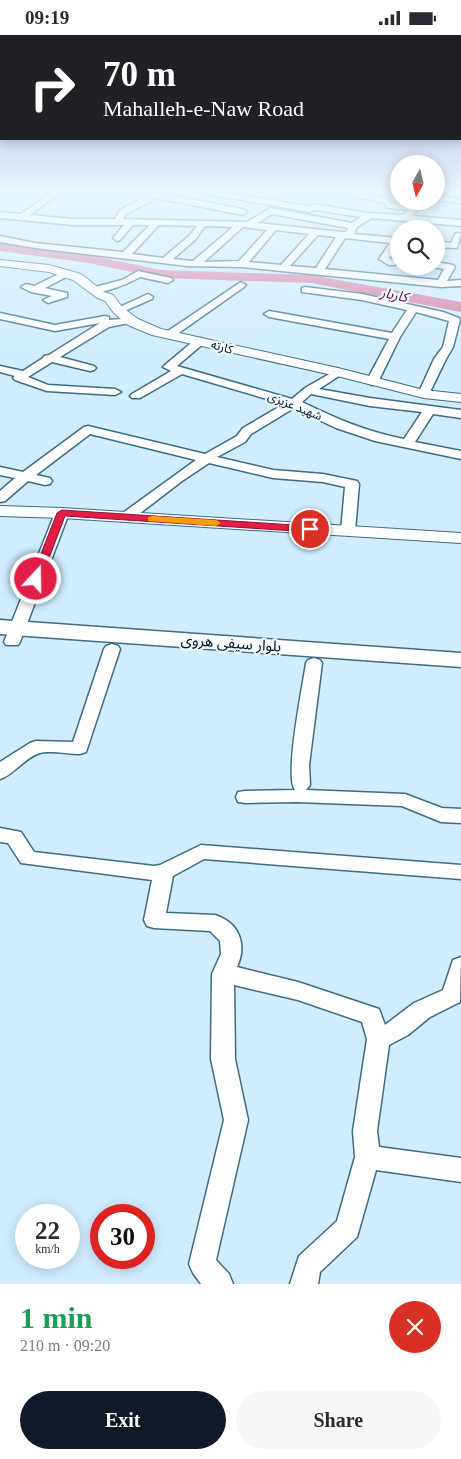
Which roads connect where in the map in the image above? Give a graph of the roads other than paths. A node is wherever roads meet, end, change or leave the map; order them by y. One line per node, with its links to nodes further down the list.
1 (100, 250): 10 (street)
2 (130, 250): 10 (street)
3 (163, 250): 11 (street)
4 (177, 250): 12 (street)
5 (213, 250): 14 (street)
6 (254, 250): 15 (street)
7 (299, 250): 18 (street)
8 (332, 250): 19 (street)
9 (390, 251): 13 (street)
10 (126, 255): 11 (street)
11 (153, 259): 12 (street)
12 (165, 261): 14 (street)
13 (390, 262)
14 (196, 264): 15 (street)
15 (242, 264): 18 (street)
16 (3, 265): 20 (street, کارته)
17 (445, 266): 23 (street)
18 (282, 269): 19 (street)
19 (319, 271): 23 (street)
20 (65, 274): 25 (street); 28 (street, کارته)
21 (168, 279): 28 (street)
22 (461, 283): 23 (street)
23 (441, 284)
24 (241, 285): 36 (street)
25 (38, 289): 27 (street); 30 (street)
26 (306, 290): 32 (street)
27 (24, 291)
28 (94, 291): 31 (street, کارته)
29 (147, 297): 31 (street)
30 (48, 300)
31 (114, 306): 34 (street); 35 (street, کارته)
32 (413, 309): 37 (street); 48 (street)
33 (269, 314): 37 (street)
34 (0, 316)
35 (130, 320): 36 (street, کارته); 39 (street)
36 (169, 335): 38 (street, کارته)
37 (395, 337): 45 (street)
38 (200, 341): 42 (street); 43 (street, کارته)
39 (48, 358): 40 (street); 44 (street)
40 (90, 367)
41 (0, 369): 44 (street)
42 (181, 370): 49 (street); 51 (street, شهید عزیزی)
43 (338, 372): 45 (street, کارته); 46 (street)
44 (23, 374): 47 (street)
45 (372, 381): 48 (street, کارته)
46 (309, 390): 51 (street); 52 (street)
47 (115, 392)
48 (424, 394): 50 (street, کارته)
49 (136, 396)
50 (461, 398)
51 (294, 403): 54 (street, شهید عزیزی); 56 (street)
52 (430, 410): 53 (street); 54 (street)
53 (461, 414)
54 (407, 444): 55 (street, شهید عزیزی)
55 (461, 455)
56 (207, 458): 58 (street); 63 (street); 64 (street)
57 (0, 471): 58 (street)
58 (25, 477): 59 (street); 60 (street)
59 (45, 481)
60 (0, 498)
61 (0, 511): 62 (street)
62 (62, 513): 63 (street); 66 (street)
63 (126, 517): 64 (street)
64 (348, 531): 65 (street)
65 (461, 538)
66 (7, 635): 67 (main road, بلوار سیفی هروی); 68 (main road, بلوار سیفی هروی)
67 (112, 649): 69 (main road, بلوار سیفی هروی); 71 (street)
68 (461, 660)
69 (314, 663): 70 (main road, بلوار سیفی هروی); 72 (street)
70 (461, 673)
71 (0, 773)
72 (301, 785)
73 (245, 797): 74 (street)
74 (461, 816)
75 (0, 835): 77 (street)
76 (461, 871): 77 (street)
77 (164, 872): 79 (street)
78 (461, 966): 80 (street)
79 (223, 974): 80 (street); 83 (street)
80 (378, 1039): 81 (street)
81 (367, 1157): 82 (street); 84 (street)
82 (461, 1171)
83 (219, 1284)
84 (304, 1284)

